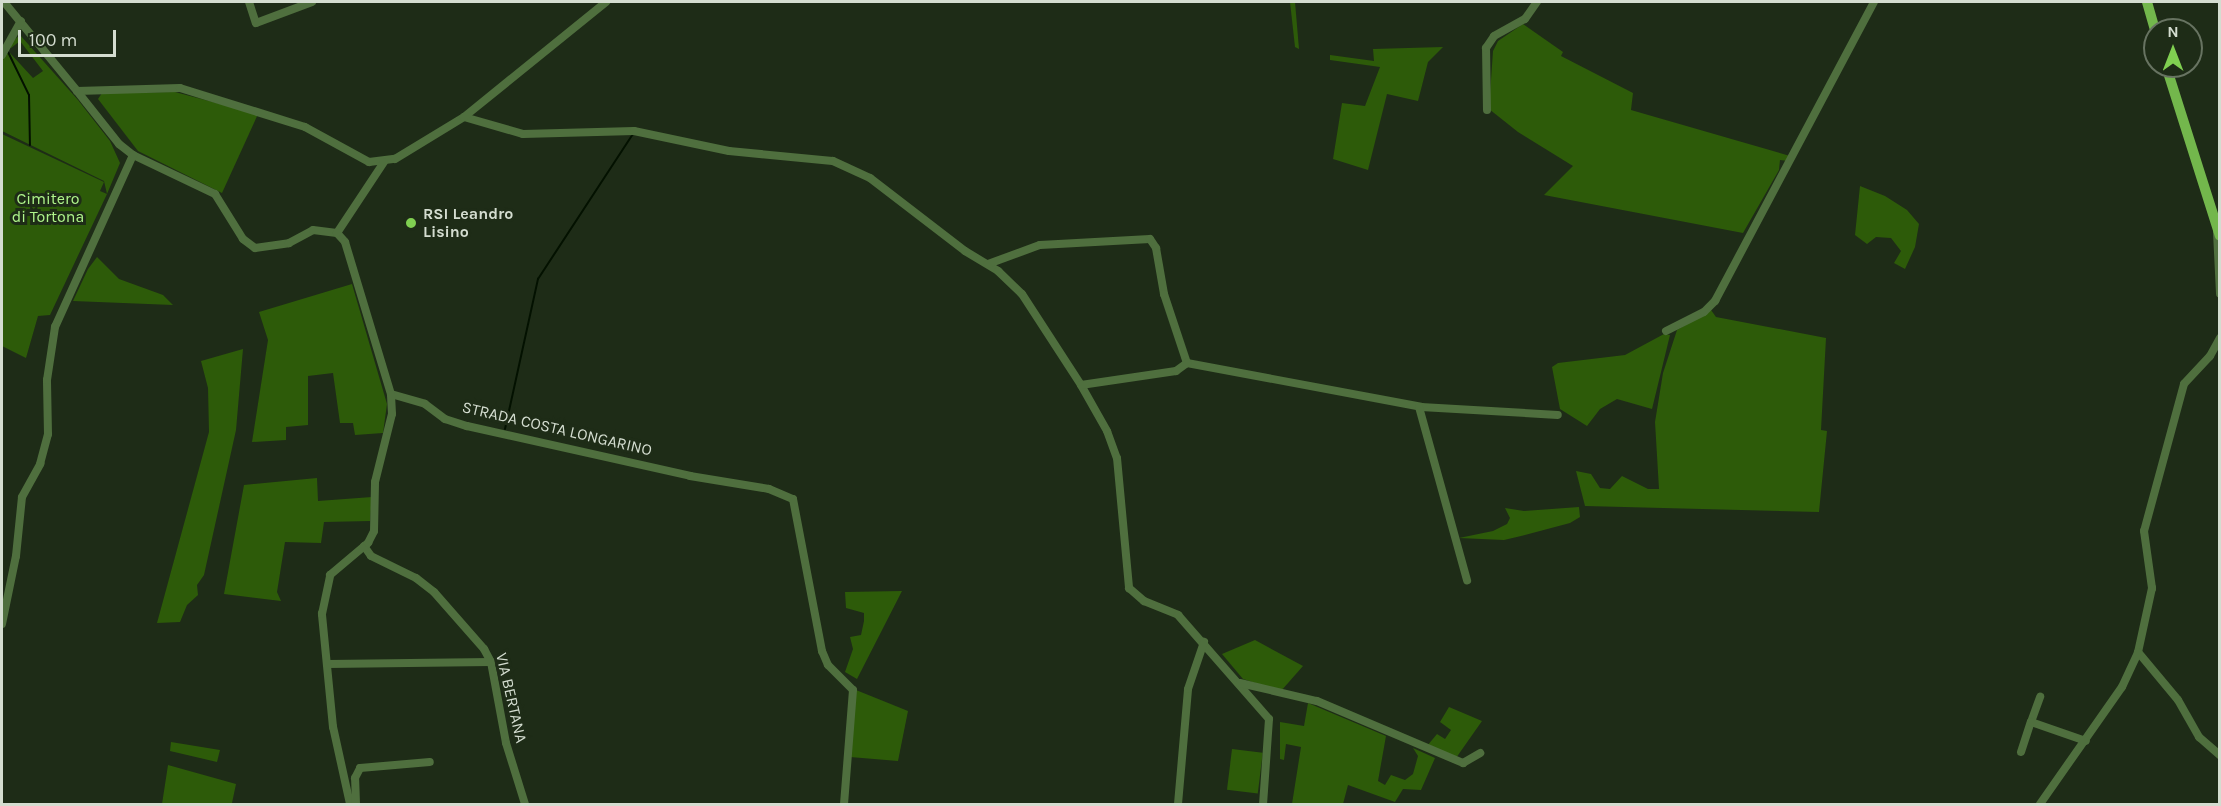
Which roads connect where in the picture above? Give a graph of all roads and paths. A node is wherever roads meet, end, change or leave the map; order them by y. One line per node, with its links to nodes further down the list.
1 (8, 2): 9 (street)
2 (249, 2): 3 (street)
3 (312, 2)
4 (606, 2): 14 (street)
5 (1537, 2): 13 (street)
6 (1874, 2): 21 (street)
7 (2147, 2): 8 (main road)
8 (2152, 18)
9 (21, 21): 10 (street); 12 (street)
10 (2, 55)
11 (2170, 78): 18 (main road)
12 (77, 91): 15 (street); 16 (street)
13 (1486, 110)
14 (464, 117): 16 (street); 19 (street)
15 (133, 155): 17 (street); 30 (street)
16 (384, 162): 17 (street)
17 (337, 233): 25 (street)
18 (2218, 234): 20 (street)
19 (988, 264): 23 (street); 24 (street)
20 (2220, 294)
21 (1666, 331)
22 (2220, 338): 32 (street)
23 (1187, 363): 24 (street); 26 (street)
24 (1080, 385): 31 (street)
25 (391, 394): 28 (street); 46 (street, STRADA COSTA LONGARINO)
26 (1419, 407): 27 (street); 29 (street)
27 (1558, 415)
28 (364, 546): 33 (street, VIA BERTANA); 34 (street)
29 (1467, 580)
30 (2, 624)
31 (1204, 642): 35 (street); 47 (street)
32 (2138, 652): 38 (street); 41 (street)
33 (491, 662): 34 (street); 45 (street, VIA BERTANA)
34 (328, 664): 43 (street)
35 (1240, 682): 40 (street); 48 (street)
36 (2040, 697): 37 (street)
37 (2031, 722): 38 (street); 39 (street)
38 (2086, 741): 49 (street)
39 (2020, 752)
40 (1479, 753)
41 (2220, 755)
42 (430, 762): 44 (street)
43 (350, 804)
44 (356, 804)
45 (525, 804)
46 (844, 804)
47 (1178, 804)
48 (1263, 804)
49 (2040, 804)

